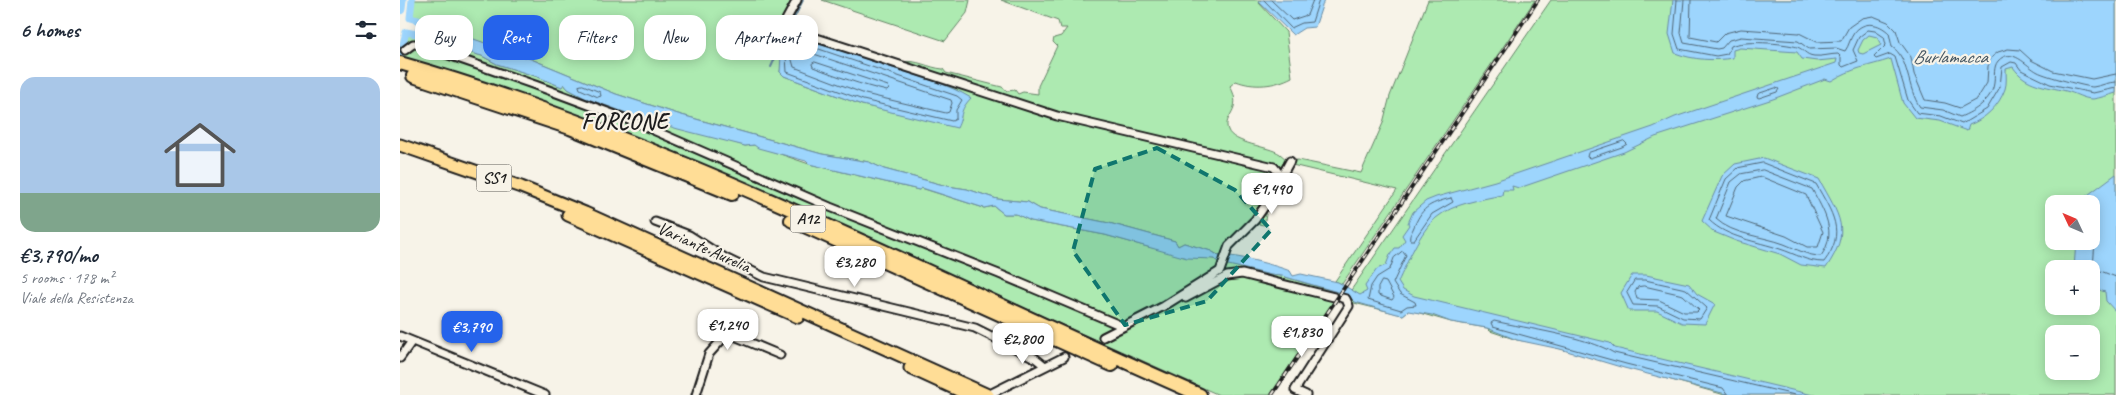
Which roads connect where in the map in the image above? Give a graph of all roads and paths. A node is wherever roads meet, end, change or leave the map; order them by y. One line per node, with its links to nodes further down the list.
1 (797, 0): 6 (street)
2 (405, 50): 9 (street)
3 (403, 68): 22 (highway, A12); 23 (highway, A12)
4 (401, 148): 17 (highway, Variante Aurelia / SS1)
5 (1290, 161): 6 (street)
6 (1281, 176): 8 (street)
7 (655, 222): 16 (street)
8 (1154, 311): 9 (street); 24 (street)
9 (1122, 326): 11 (street)
10 (400, 336): 12 (street)
11 (1103, 337)
12 (412, 341): 15 (street); 18 (street)
13 (780, 355): 20 (street)
14 (1064, 357): 16 (street)
15 (400, 358)
16 (1045, 366): 21 (street)
17 (966, 391): 21 (highway, Variante Aurelia / SS1)
18 (535, 393): 19 (street)
19 (544, 395)
20 (696, 395)
21 (988, 395)
22 (1179, 395)
23 (1200, 395)
24 (1306, 395)

